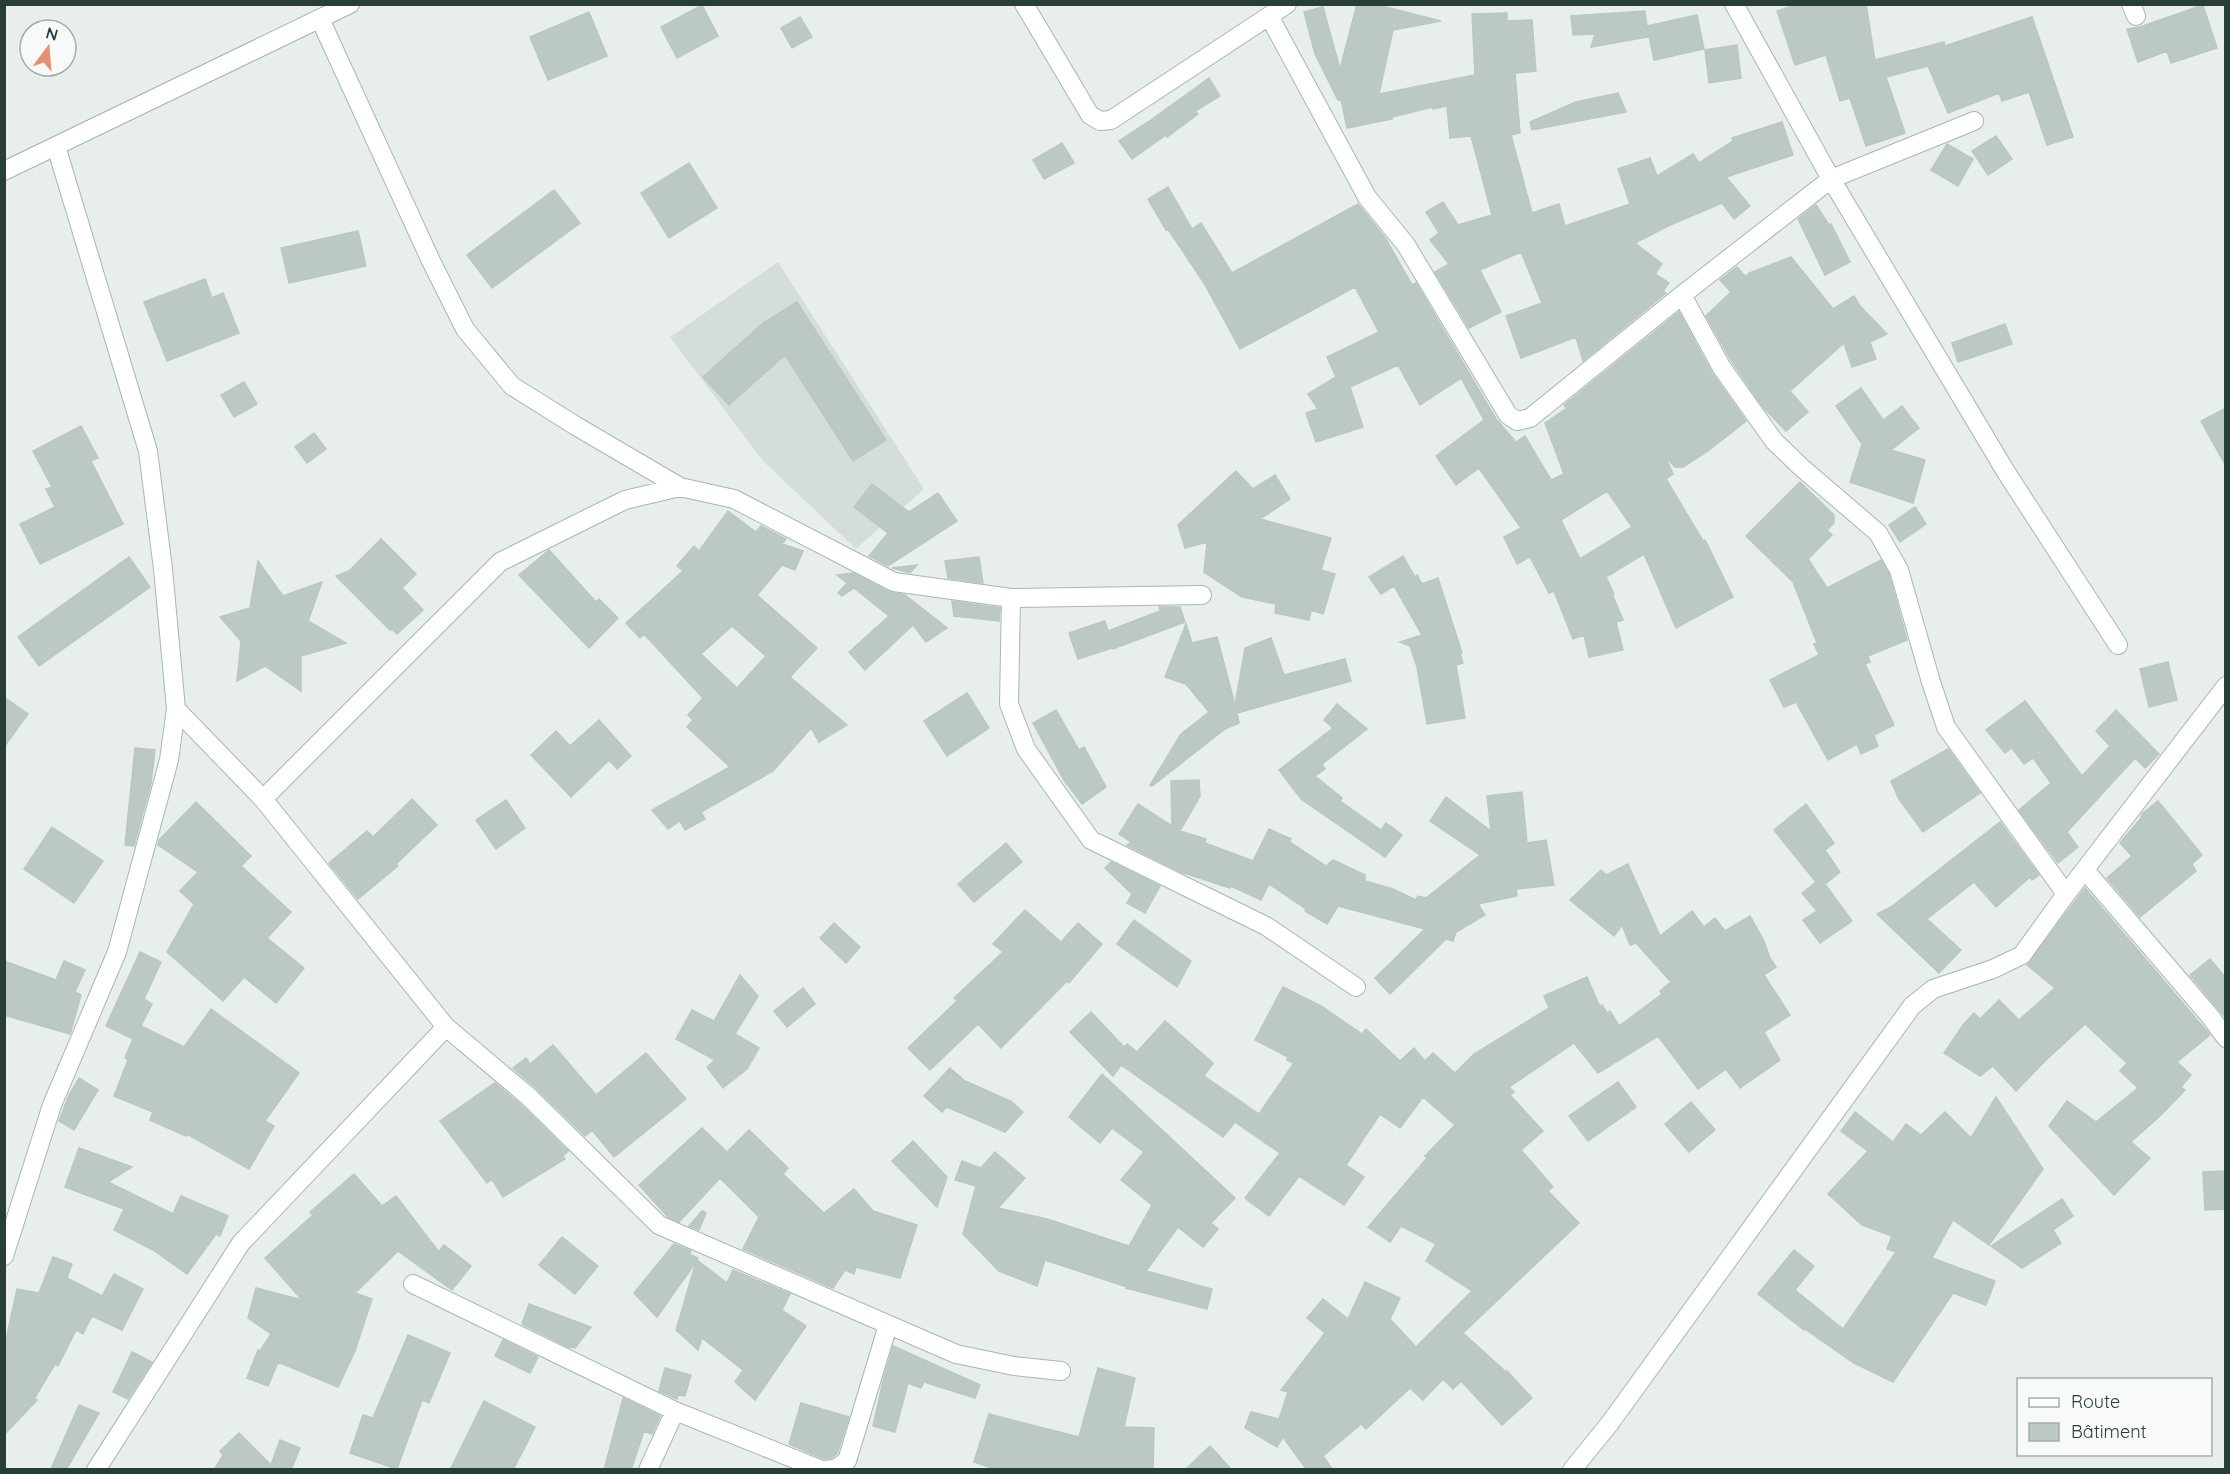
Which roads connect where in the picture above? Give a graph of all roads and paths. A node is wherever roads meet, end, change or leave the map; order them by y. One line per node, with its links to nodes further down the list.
1 (350, 4): 6 (street)
2 (1024, 4): 5 (street)
3 (1287, 4): 5 (street)
4 (1734, 4): 10 (street)
5 (1269, 16): 11 (street)
6 (320, 20): 8 (street); 12 (street)
7 (1974, 121): 10 (street)
8 (56, 146): 9 (street); 17 (street)
9 (4, 171)
10 (1831, 179): 11 (street); 15 (street)
11 (1682, 295): 20 (street)
12 (680, 487): 14 (street); 18 (street)
13 (1202, 595): 14 (street)
14 (1011, 598): 21 (street)
15 (2118, 645)
16 (2226, 686): 19 (street)
17 (176, 709): 18 (street); 24 (street)
18 (263, 800): 22 (street)
19 (2085, 870): 20 (street); 23 (street)
20 (2066, 894): 32 (street)
21 (1356, 987)
22 (446, 1027): 26 (street); 29 (street)
23 (2226, 1038)
24 (4, 1256)
25 (412, 1284): 28 (street)
26 (888, 1325): 27 (street); 31 (street)
27 (1060, 1371)
28 (675, 1411): 30 (street); 31 (street)
29 (96, 1470)
30 (648, 1470)
31 (824, 1470)
32 (1572, 1470)

